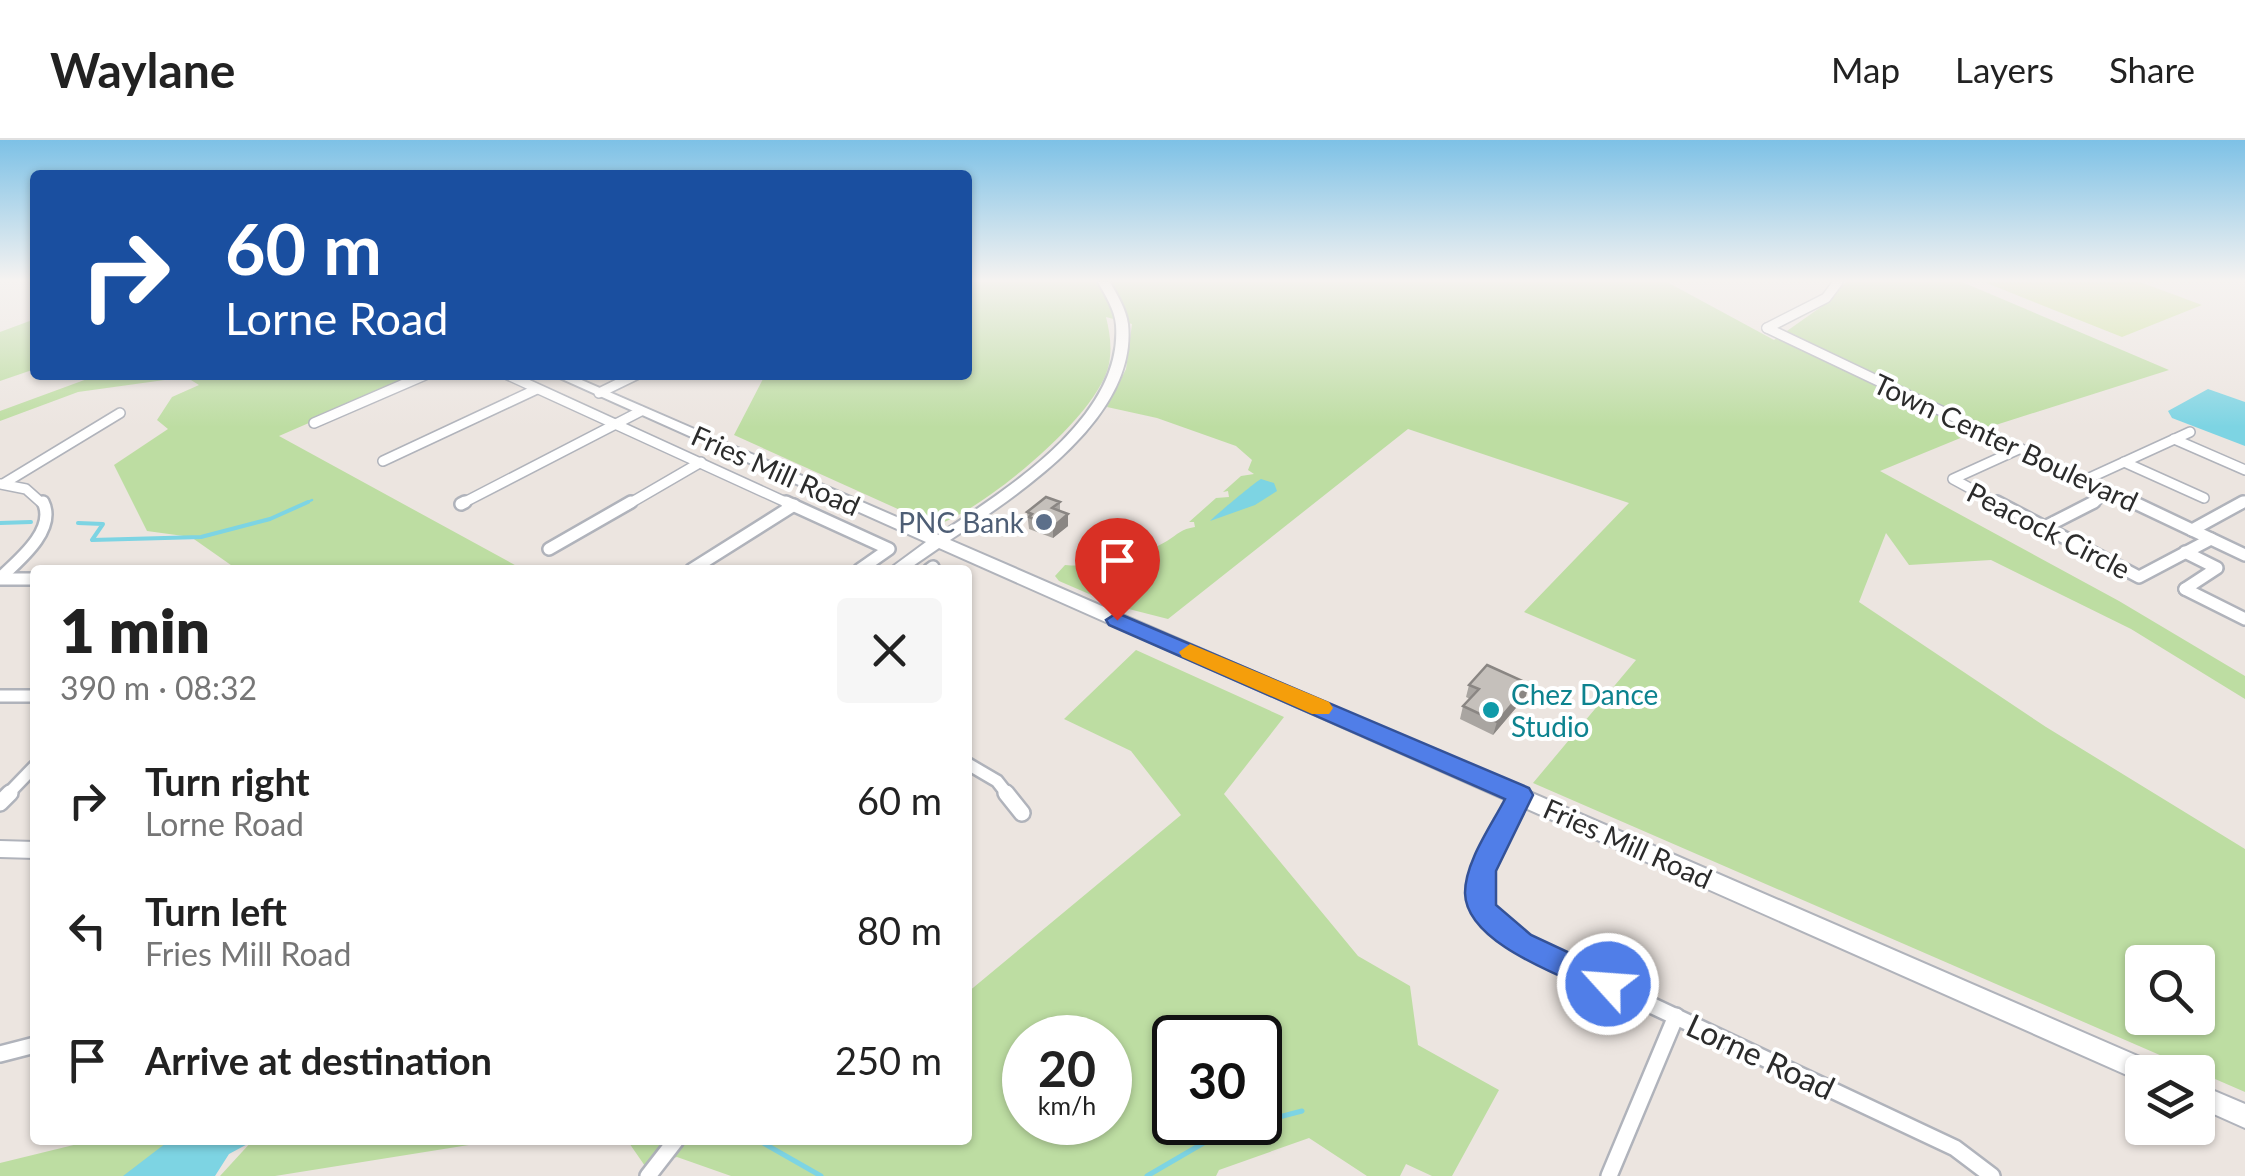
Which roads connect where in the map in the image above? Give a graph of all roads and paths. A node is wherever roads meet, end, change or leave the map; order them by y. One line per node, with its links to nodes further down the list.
1 (1123, 330): 30 (main road)
2 (1772, 330): 15 (street, Town Center Boulevard)
3 (413, 380): 11 (street)
4 (519, 380): 7 (street)
5 (570, 380): 8 (main road, Fries Mill Road)
6 (626, 380): 8 (street)
7 (537, 388): 12 (street); 16 (street)
8 (599, 393): 9 (main road, Fries Mill Road)
9 (642, 412): 12 (street); 30 (main road, Fries Mill Road)
10 (120, 413): 21 (street)
11 (314, 423)
12 (616, 424): 17 (street); 25 (street)
13 (2190, 432): 14 (street)
14 (2174, 440): 18 (street); 19 (street)
15 (2019, 449): 20 (street, Town Center Boulevard); 27 (street, Peacock Circle)
16 (383, 461)
17 (702, 462): 26 (street); 31 (street)
18 (2124, 462): 20 (street); 22 (street)
19 (2245, 470)
20 (2085, 480): 28 (street, Town Center Boulevard)
21 (2, 484): 37 (street)
22 (2204, 498)
23 (2098, 500): 27 (street)
24 (2245, 501): 28 (street)
25 (461, 504)
26 (794, 505): 34 (street); 35 (street)
27 (2043, 528): 32 (street, Peacock Circle)
28 (2192, 530): 29 (street, Town Center Boulevard)
29 (2211, 539): 32 (street, Peacock Circle); 33 (street, Town Center Boulevard)
30 (936, 541): 36 (main road); 44 (main road, Fries Mill Road)
31 (550, 549)
32 (2186, 552): 39 (street)
33 (2245, 555)
34 (699, 565)
35 (866, 565)
36 (903, 565)
37 (0, 578): 38 (street)
38 (30, 578)
39 (2245, 619)
40 (0, 696): 41 (street)
41 (30, 696)
42 (972, 766): 46 (street)
43 (30, 771): 45 (street)
44 (1520, 795): 49 (street, Lorne Road); 52 (main road, Fries Mill Road)
45 (0, 803)
46 (1022, 813)
47 (0, 849): 48 (main road)
48 (30, 850)
49 (1676, 1016): 57 (street); 58 (street, Lorne Road)
50 (30, 1046): 51 (street)
51 (0, 1054)
52 (2125, 1062)
53 (2215, 1103): 54 (main road)
54 (2245, 1116)
55 (672, 1145): 56 (street)
56 (648, 1176)
57 (1610, 1176)
58 (1992, 1176)

